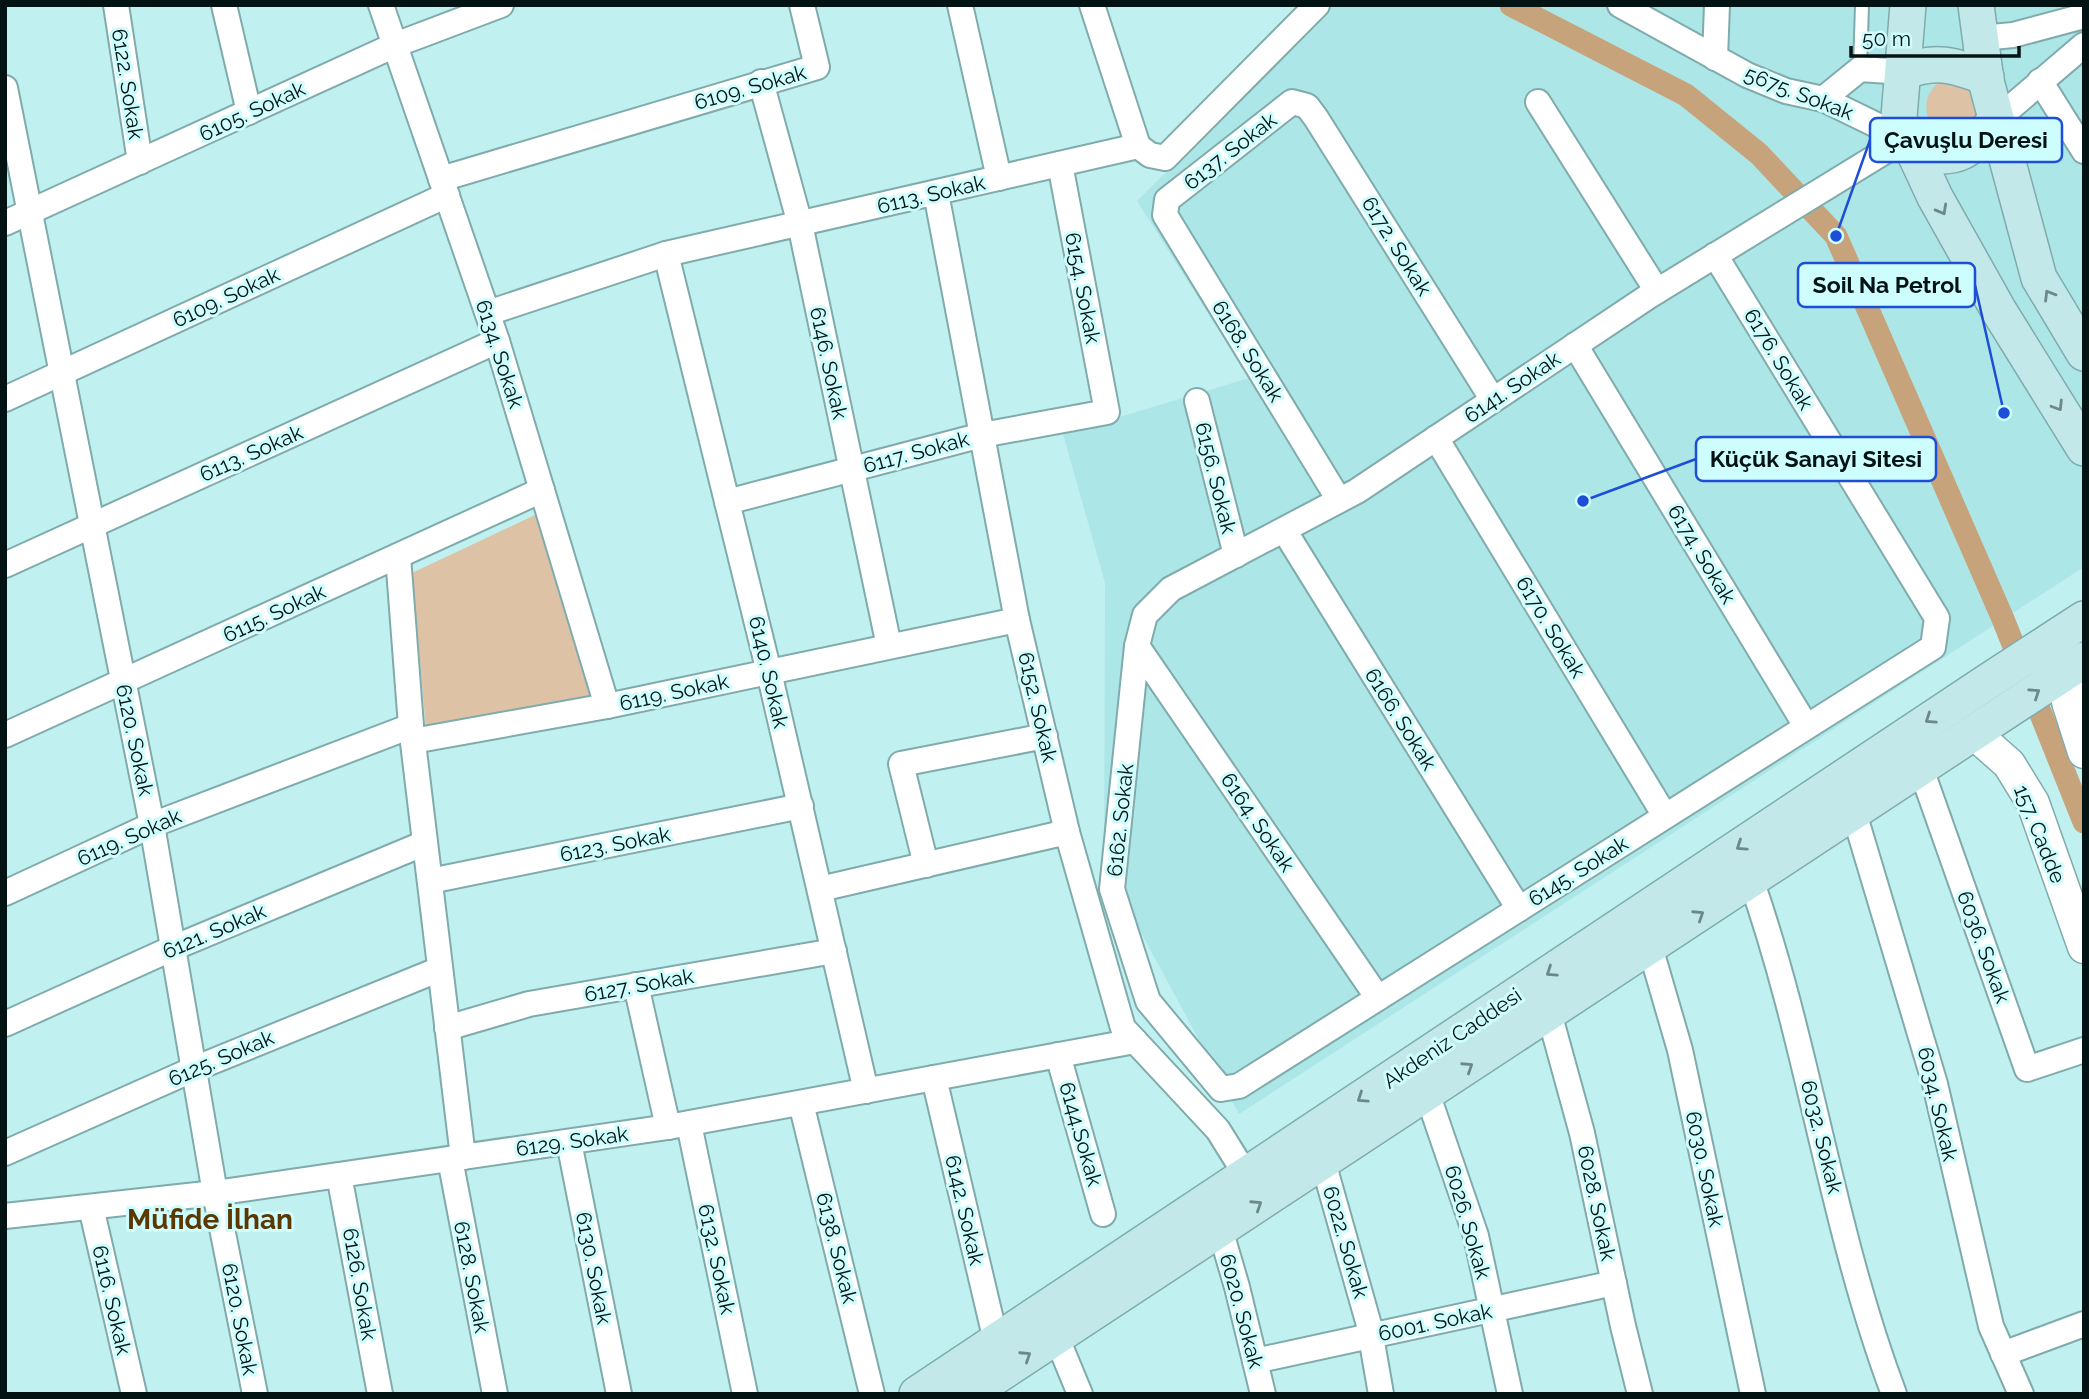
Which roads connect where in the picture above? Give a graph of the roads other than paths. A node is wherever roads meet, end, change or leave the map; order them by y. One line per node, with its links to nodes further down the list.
1 (116, 5): 32 (street, 6122. Sokak)
2 (224, 5): 27 (street)
3 (381, 5): 15 (street, 6134. Sokak)
4 (501, 5): 15 (street, 6105. Sokak)
5 (802, 5): 22 (street, 6109. Sokak)
6 (960, 5): 34 (street)
7 (1091, 5): 29 (street)
8 (1317, 5): 29 (street, 6113. Sokak)
9 (1620, 5): 17 (street, 5675. Sokak)
10 (1717, 5): 17 (street)
11 (1862, 5): 18 (lane)
12 (1908, 5): 19 (main road)
13 (2084, 16): 14 (street)
14 (1978, 22): 20 (main road)
15 (395, 45): 27 (street, 6105. Sokak); 35 (street, 6134. Sokak)
16 (2084, 45): 21 (street)
17 (1715, 58): 24 (street, 5675. Sokak)
18 (1860, 69): 19 (street); 24 (street)
19 (1903, 72): 20 (main road); 30 (main road)
20 (1986, 77): 28 (main road)
21 (2040, 81): 28 (street); 31 (street)
22 (761, 82): 35 (street, 6109. Sokak); 40 (street, 6146. Sokak)
23 (5, 88): 38 (street, 6120. Sokak)
24 (1823, 99): 30 (street, 5675. Sokak)
25 (1292, 102): 37 (street, 6137. Sokak); 50 (street, 6172. Sokak)
26 (1538, 102): 43 (street)
27 (249, 112): 32 (street, 6105. Sokak)
28 (1996, 120): 30 (main road); 47 (main road, one-way to 28)
29 (1138, 146): 33 (street, 6113. Sokak)
30 (1910, 146): 42 (street, 6141. Sokak); 55 (main road, one-way to 55)
31 (2084, 150)
32 (140, 162): 38 (street, 6105. Sokak)
33 (1060, 164): 34 (street, 6113. Sokak); 52 (street, 6154. Sokak)
34 (999, 178): 36 (street, 6113. Sokak)
35 (444, 187): 44 (street, 6134. Sokak); 48 (street, 6109. Sokak)
36 (936, 193): 40 (street, 6113. Sokak); 53 (street, 6152. Sokak)
37 (1167, 200): 58 (street, 6168. Sokak)
38 (31, 211): 39 (street, 6105. Sokak); 48 (street, 6120. Sokak)
39 (5, 223)
40 (800, 224): 41 (street, 6113. Sokak); 56 (street, 6146. Sokak)
41 (666, 254): 44 (street, 6113. Sokak); 59 (street, 6140. Sokak)
42 (1716, 255): 43 (street, 6141. Sokak); 69 (street, 6176. Sokak)
43 (1657, 291): 46 (street, 6141. Sokak)
44 (488, 313): 45 (street, 6134. Sokak)
45 (497, 341): 57 (street, 6134. Sokak); 60 (street, 6113. Sokak)
46 (1575, 345): 50 (street, 6141. Sokak); 74 (street, 6174. Sokak)
47 (2084, 353)
48 (62, 373): 49 (street, 6109. Sokak); 60 (street, 6120. Sokak)
49 (5, 399)
50 (1493, 400): 54 (street, 6141. Sokak)
51 (1197, 401): 62 (street, 6156. Sokak)
52 (1107, 412): 53 (street, 6117. Sokak)
53 (982, 435): 56 (street, 6117. Sokak); 65 (street, 6152. Sokak)
54 (1436, 438): 58 (street, 6141. Sokak); 83 (street, 6170. Sokak)
55 (2084, 448)
56 (851, 469): 59 (street, 6117. Sokak); 67 (street, 6146. Sokak)
57 (542, 490): 63 (street, 6115. Sokak); 73 (street, 6134. Sokak)
58 (1339, 500): 61 (street, 6141. Sokak)
59 (727, 502): 71 (street, 6140. Sokak)
60 (92, 526): 64 (street, 6113. Sokak); 72 (street, 6120. Sokak)
61 (1284, 530): 62 (street, 6141. Sokak); 92 (street, 6166. Sokak)
62 (1236, 555): 68 (street, 6141. Sokak)
63 (398, 556): 72 (street, 6115. Sokak); 76 (street, 6128. Sokak)
64 (5, 565)
65 (1017, 620): 67 (street, 6119. Sokak); 78 (street, 6152. Sokak)
66 (2072, 627): 114 (main road, Akdeniz Caddesi, one-way to 114)
67 (889, 646): 71 (street, 6119. Sokak)
68 (1137, 646): 99 (street, 6164. Sokak); 108 (street, 6162. Sokak)
69 (1933, 647): 74 (street, 6145. Sokak)
70 (2078, 664): 75 (main road, Akdeniz Caddesi, one-way to 70); 79 (street)
71 (769, 672): 73 (street, 6119. Sokak); 81 (street, 6140. Sokak)
72 (123, 681): 77 (street, 6115. Sokak); 84 (street, 6120. Sokak)
73 (607, 706): 76 (street, 6119. Sokak)
74 (1806, 726): 83 (street, 6145. Sokak)
75 (1986, 726): 80 (main road, Akdeniz Caddesi); 94 (street, 157. Cadde)
76 (412, 734): 84 (street, 6119. Sokak); 86 (street, 6128. Sokak)
77 (5, 736)
78 (1045, 736): 85 (street, 6152. Sokak); 87 (street)
79 (2084, 752)
80 (1921, 769): 82 (main road, Akdeniz Caddesi); 104 (street, 6036. Sokak)
81 (800, 806): 89 (street, 6123. Sokak); 90 (street, 6140. Sokak)
82 (1854, 813): 88 (main road, Akdeniz Caddesi); 130 (street, 6034. Sokak)
83 (1665, 816): 92 (street, 6145. Sokak)
84 (152, 825): 91 (street, 6119. Sokak); 95 (street, 6120. Sokak)
85 (1068, 832): 87 (street); 103 (street, 6152. Sokak)
86 (425, 843): 89 (street, 6128. Sokak); 95 (street, 6121. Sokak)
87 (926, 865): 90 (street)
88 (1751, 880): 93 (main road, Akdeniz Caddesi, one-way to 88); 147 (street, 6032. Sokak)
89 (430, 881): 97 (street, 6128. Sokak)
90 (820, 889): 96 (street, 6140. Sokak)
91 (5, 893)
92 (1519, 909): 99 (street, 6145. Sokak)
93 (1650, 947): 100 (main road, Akdeniz Caddesi); 146 (street, 6030. Sokak)
94 (2084, 947)
95 (173, 948): 101 (street, 6121. Sokak); 106 (street, 6120. Sokak)
96 (834, 951): 98 (street, 6127. Sokak); 109 (street, 6140. Sokak)
97 (440, 969): 102 (street, 6128. Sokak); 106 (street, 6125. Sokak)
98 (636, 985): 102 (street, 6127. Sokak); 112 (street, 6132. Sokak)
99 (1378, 998): 108 (street, 6145. Sokak)
100 (1549, 1013): 110 (main road, Akdeniz Caddesi, one-way to 100); 124 (street, 6028. Sokak)
101 (5, 1024)
102 (447, 1028): 116 (street, 6128. Sokak)
103 (1135, 1041): 105 (street, 6129. Sokak); 118 (street, 6152. Sokak)
104 (2084, 1050)
105 (1058, 1055): 107 (street, 6129. Sokak); 121 (street, 6144.Sokak)
106 (194, 1069): 115 (street, 6125. Sokak); 119 (street, 6120. Sokak)
107 (934, 1078): 109 (street, 6129. Sokak); 129 (street, 6142. Sokak)
108 (1221, 1089)
109 (866, 1091): 111 (street, 6129. Sokak)
110 (1427, 1093): 114 (main road, Akdeniz Caddesi); 125 (street, 6026. Sokak)
111 (801, 1102): 112 (street, 6129. Sokak); 138 (street, 6138. Sokak)
112 (678, 1126): 113 (street, 6129. Sokak); 137 (street, 6132. Sokak)
113 (569, 1142): 116 (street, 6129. Sokak); 136 (street, 6130. Sokak)
114 (1317, 1147): 118 (main road, Akdeniz Caddesi); 123 (main road, Akdeniz Caddesi, one-way to 114); 128 (street, 6022. Sokak)
115 (5, 1153)
116 (456, 1158): 117 (street, 6129. Sokak); 135 (street, 6128. Sokak)
117 (340, 1175): 119 (street, 6129. Sokak); 134 (street, 6126. Sokak)
118 (1246, 1175): 129 (main road, Akdeniz Caddesi)
119 (215, 1193): 120 (street, 6129. Sokak); 133 (street, 6120. Sokak)
120 (91, 1207): 122 (street, 6129. Sokak); 132 (street, 6116. Sokak)
121 (1103, 1214)
122 (5, 1216)
123 (1220, 1229): 127 (main road, Akdeniz Caddesi); 131 (street, 6020. Sokak)
124 (1614, 1283): 125 (street, 6001. Sokak); 145 (street, 6028. Sokak)
125 (1492, 1311): 128 (street, 6001. Sokak); 144 (street, 6026. Sokak)
126 (2084, 1324): 130 (street)
127 (1056, 1336): 140 (main road, Akdeniz Caddesi, one-way to 127); 141 (street)
128 (1371, 1336): 131 (street, 6001. Sokak); 143 (street, 6022. Sokak)
129 (996, 1341): 139 (main road, Akdeniz Caddesi)
130 (2003, 1354): 148 (street, 6034. Sokak)
131 (1255, 1361): 142 (street, 6020. Sokak)
132 (134, 1394)
133 (255, 1394)
134 (380, 1394)
135 (495, 1394)
136 (619, 1394)
137 (745, 1394)
138 (872, 1394)
139 (917, 1394)
140 (969, 1394)
141 (1080, 1394)
142 (1263, 1394)
143 (1381, 1394)
144 (1510, 1394)
145 (1640, 1394)
146 (1753, 1394)
147 (1894, 1394)
148 (2021, 1394)

